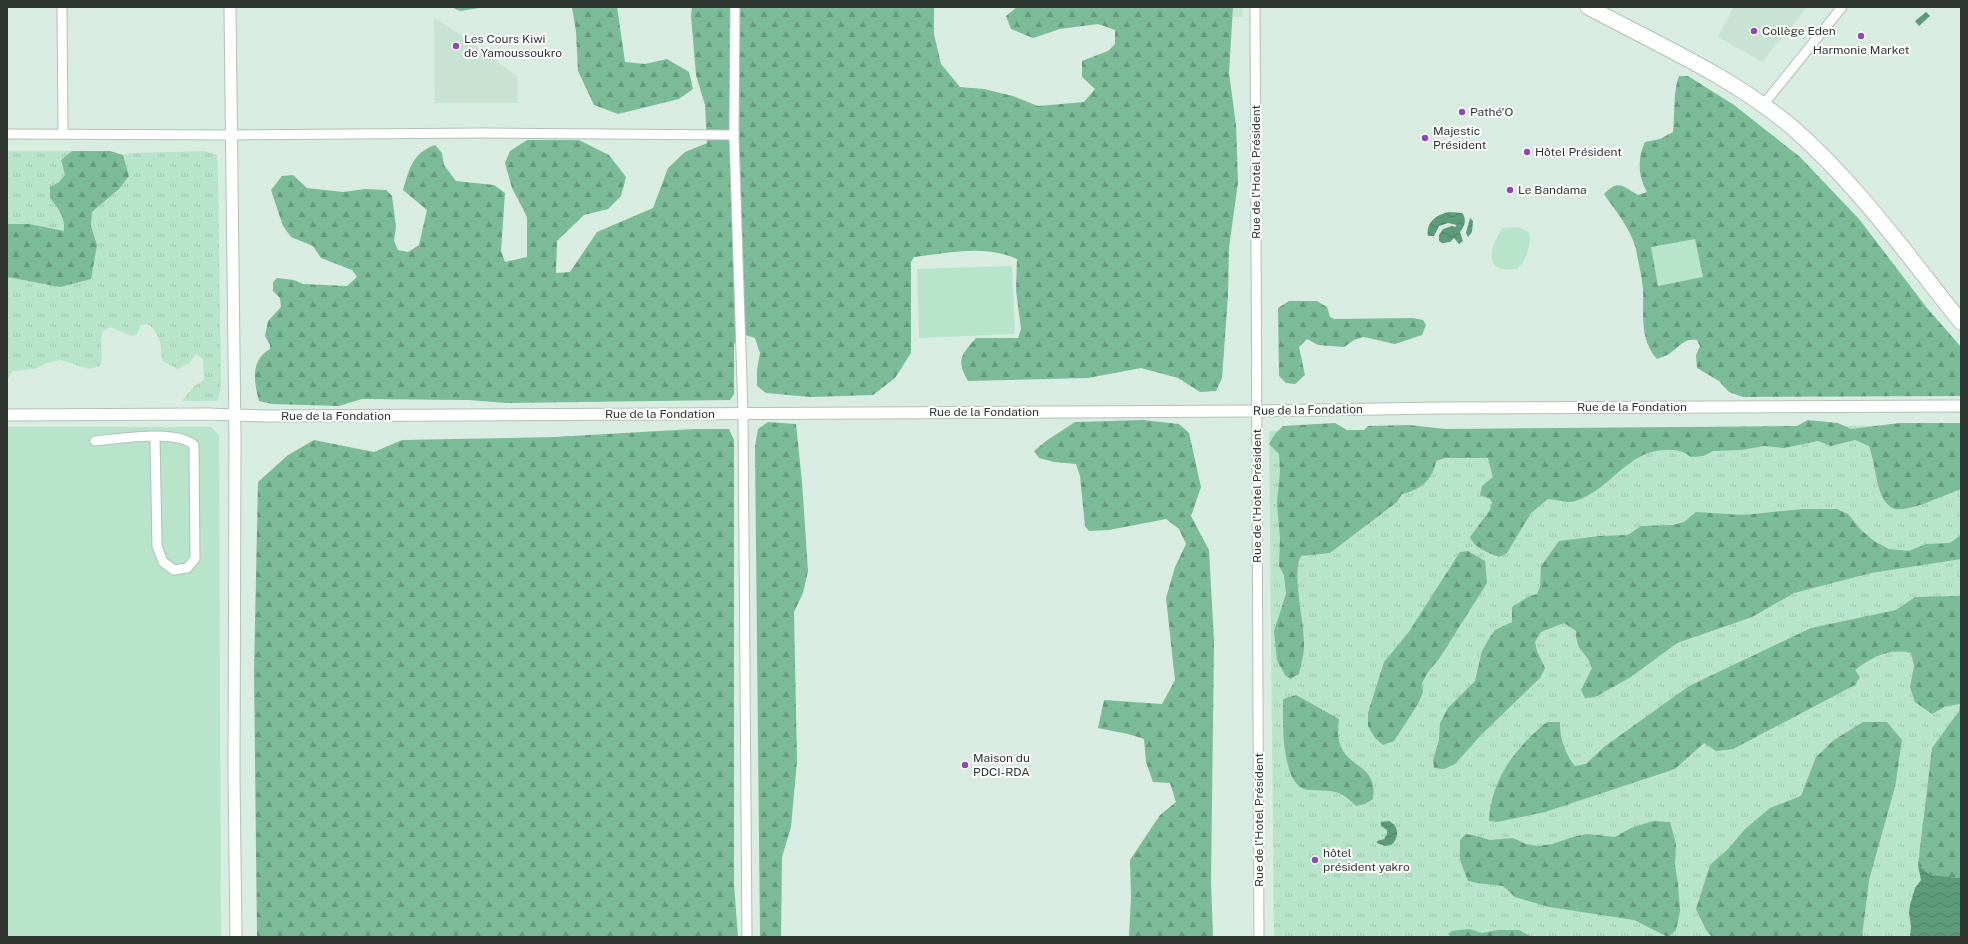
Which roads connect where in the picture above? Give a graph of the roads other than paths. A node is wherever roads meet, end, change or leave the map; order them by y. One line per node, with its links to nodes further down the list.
1 (62, 7): 8 (street)
2 (230, 7): 11 (street)
3 (735, 7): 10 (street)
4 (1255, 7): 14 (street, Rue de l'Hotel Président)
5 (1588, 7): 7 (highway)
6 (1842, 7): 7 (street)
7 (1762, 105): 12 (highway)
8 (63, 133): 9 (street); 11 (street)
9 (7, 134)
10 (734, 135): 11 (street); 15 (street)
11 (232, 136): 17 (street)
12 (1961, 322)
13 (1961, 406): 14 (street, Rue de la Fondation)
14 (1257, 411): 15 (street, Rue de la Fondation); 22 (street, Rue de l'Hotel Président)
15 (743, 413): 17 (street, Rue de la Fondation); 21 (street)
16 (7, 415): 17 (street, Rue de la Fondation)
17 (235, 415): 20 (street)
18 (155, 437): 18 (street); 19 (street)
19 (95, 441)
20 (236, 937)
21 (747, 937)
22 (1259, 937)

